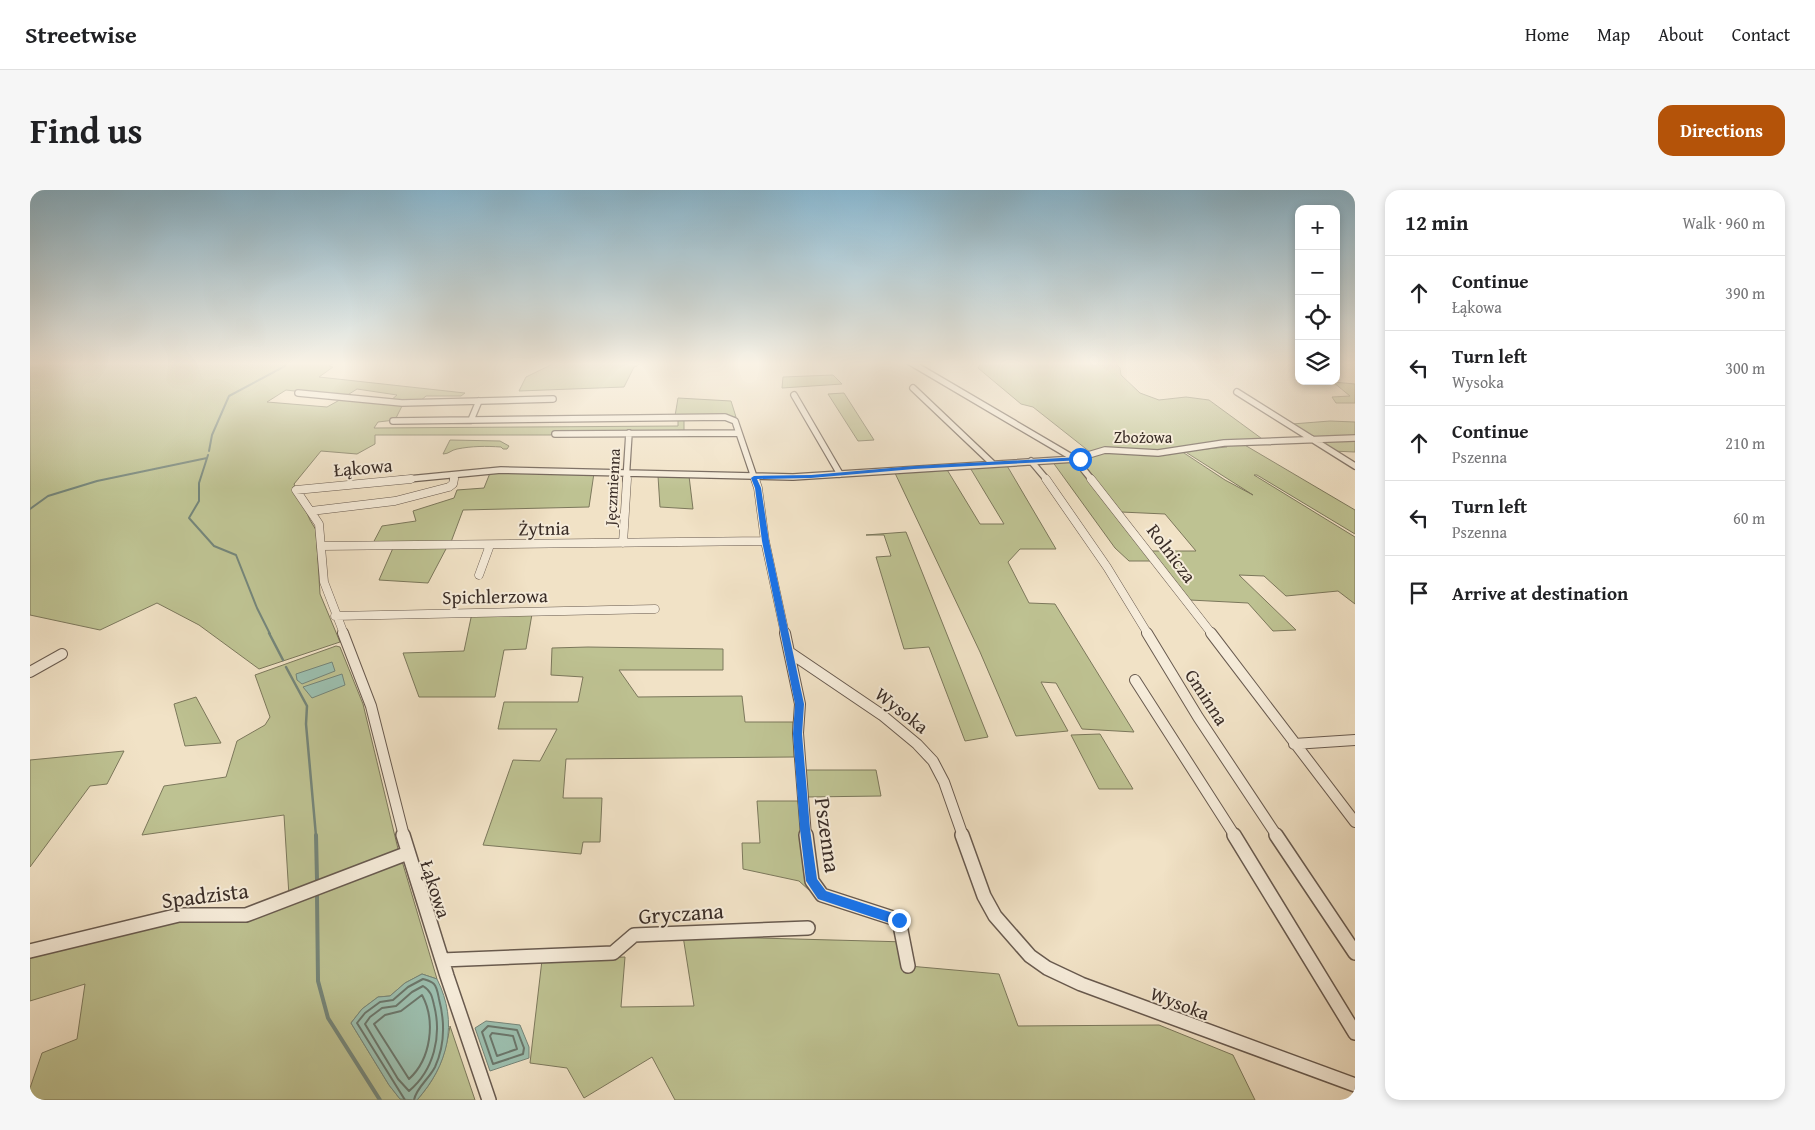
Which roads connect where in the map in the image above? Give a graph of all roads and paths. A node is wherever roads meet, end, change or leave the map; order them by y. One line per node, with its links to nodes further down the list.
1 (478, 404): 6 (street)
2 (800, 404): 18 (street)
3 (930, 404): 15 (street)
4 (982, 404): 13 (street, Rolnicza)
5 (1258, 404): 12 (street)
6 (471, 420): 7 (street); 9 (street)
7 (393, 421)
8 (629, 433): 9 (street); 10 (street); 17 (street, Jęczmienna)
9 (739, 433): 20 (street)
10 (555, 434)
11 (1355, 438): 12 (street, Zbożowa)
12 (1314, 441): 13 (street, Zbożowa); 16 (street)
13 (1075, 460): 14 (street, Łąkowa); 34 (street, Rolnicza)
14 (1030, 461): 15 (street, Łąkowa); 39 (street, Gminna)
15 (992, 463): 18 (street, Łąkowa)
16 (1354, 466)
17 (626, 473): 19 (street, Łąkowa); 20 (street, Łąkowa); 23 (street, Jęczmienna)
18 (840, 474): 20 (street, Łąkowa)
19 (454, 475): 21 (street); 21 (street, Łąkowa)
20 (754, 478): 22 (street)
21 (312, 510): 25 (street, Łąkowa)
22 (766, 541): 23 (street, Żytnia); 29 (street)
23 (623, 543): 24 (street, Żytnia)
24 (490, 545): 25 (street, Żytnia); 26 (street)
25 (322, 546): 28 (street, Łąkowa)
26 (480, 575)
27 (655, 609): 28 (street, Spichlerzowa)
28 (335, 616): 36 (street, Łąkowa)
29 (789, 652): 41 (street, Pszenna); 43 (street, Wysoka)
30 (62, 654): 31 (street)
31 (30, 672)
32 (1135, 680): 42 (street)
33 (1355, 740): 34 (street)
34 (1294, 744): 35 (street, Rolnicza)
35 (1355, 822)
36 (408, 853): 38 (street, Spadzista); 40 (street, Łąkowa)
37 (808, 928): 40 (street, Gryczana)
38 (30, 951)
39 (1355, 953)
40 (442, 960): 44 (street, Łąkowa)
41 (908, 966)
42 (1355, 1033)
43 (1355, 1085)
44 (489, 1100)

